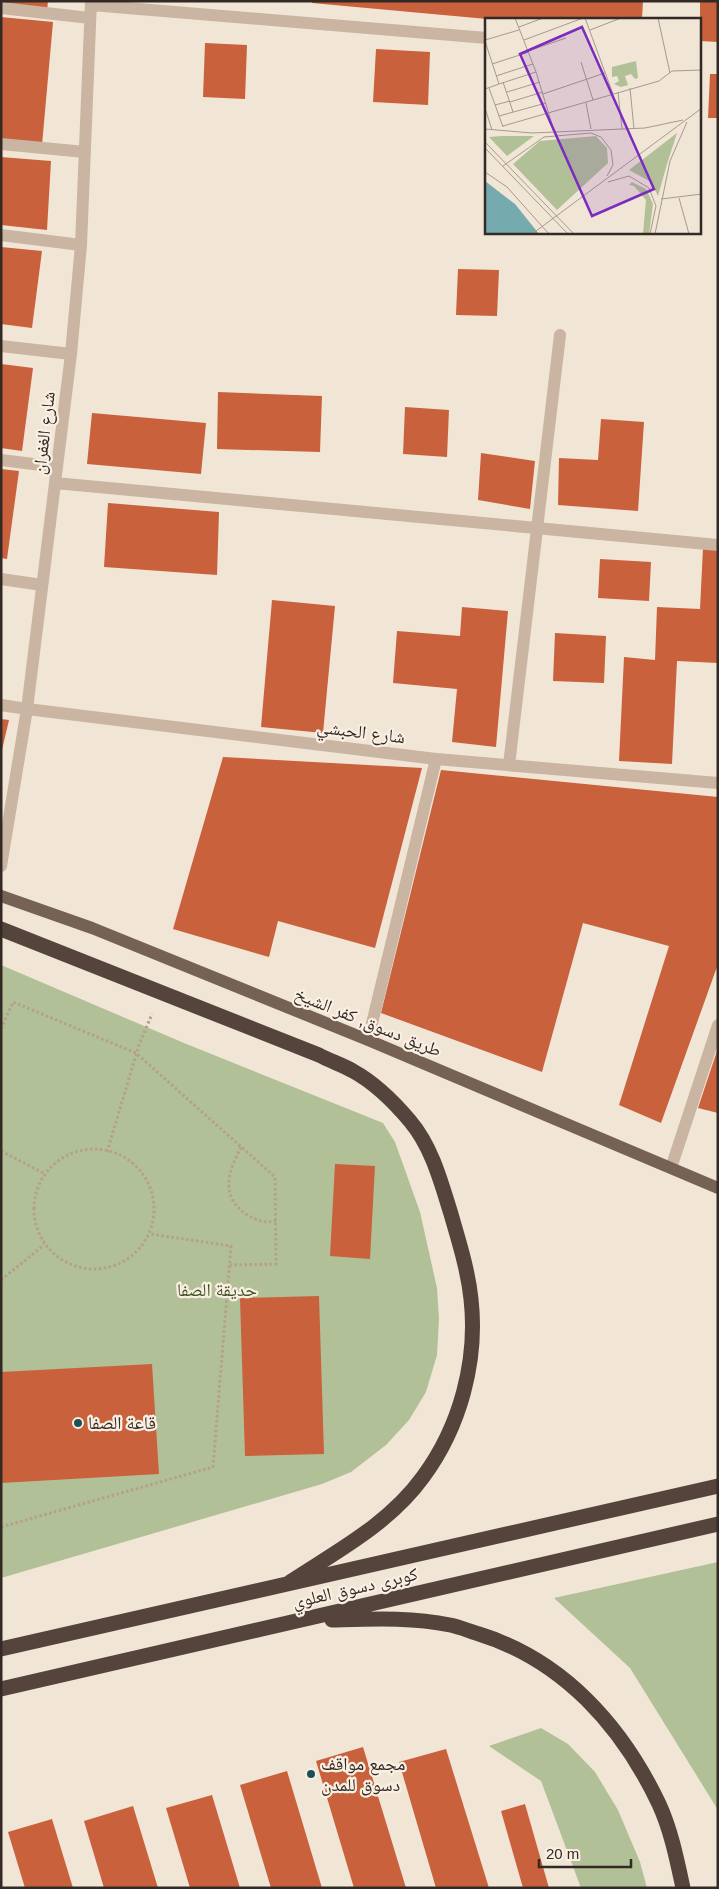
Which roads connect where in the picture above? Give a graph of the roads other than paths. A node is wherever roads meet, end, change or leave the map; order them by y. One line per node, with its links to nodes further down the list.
1 (1, 8): 2 (street)
2 (91, 8): 3 (street); 5 (street, شارع الغفران)
3 (485, 38)
4 (1, 144): 5 (street)
5 (85, 152): 7 (street, شارع الغفران)
6 (1, 235): 7 (street)
7 (81, 245): 10 (street, شارع الغفران)
8 (560, 335): 14 (street)
9 (1, 346): 10 (street)
10 (71, 354): 12 (street, شارع الغفران)
11 (1, 460): 12 (street)
12 (57, 467): 13 (street, شارع الغفران)
13 (55, 483): 14 (street); 17 (street, شارع الغفران)
14 (537, 528): 15 (street); 21 (street)
15 (718, 545)
16 (1, 579): 17 (street)
17 (42, 585): 19 (street, شارع الغفران)
18 (1, 705): 19 (street, شارع الحبشي)
19 (27, 709): 20 (street, شارع الحبشي); 23 (street, شارع الغفران)
20 (436, 758): 21 (street, شارع الحبشي); 27 (street)
21 (509, 765): 22 (street, شارع الحبشي)
22 (718, 783)
23 (1, 866)
24 (1, 896): 27 (main road, طريق دسوق, كفر الشيخ)
25 (1, 928): 32 (highway)
26 (718, 1024): 28 (street)
27 (368, 1040): 28 (main road, طريق دسوق, كفر الشيخ)
28 (671, 1168): 29 (main road, طريق دسوق, كفر الشيخ)
29 (718, 1188)
30 (718, 1486): 32 (highway, كوبرى دسوق العلوي)
31 (718, 1524): 33 (highway, كوبرى دسوق العلوي)
32 (290, 1582): 34 (highway, كوبرى دسوق العلوي)
33 (301, 1620): 35 (highway, كوبرى دسوق العلوي); 36 (highway)
34 (1, 1649)
35 (1, 1689)
36 (683, 1888)

